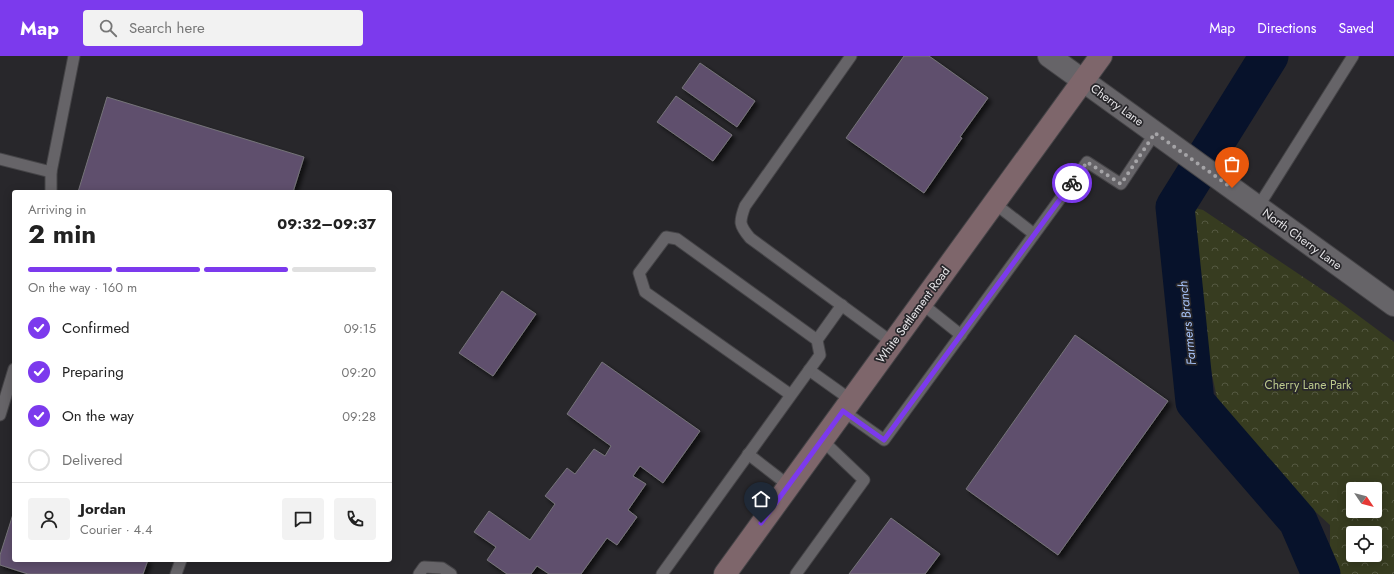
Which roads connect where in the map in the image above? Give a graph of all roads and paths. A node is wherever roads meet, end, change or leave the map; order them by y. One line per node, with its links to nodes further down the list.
1 (74, 56): 9 (lane)
2 (851, 56): 15 (lane)
3 (1049, 56): 6 (street, Cherry Lane)
4 (1101, 56): 6 (main road, White Settlement Road)
5 (1353, 56): 12 (lane)
6 (1083, 80): 7 (street, Cherry Lane); 11 (main road, White Settlement Road)
7 (1163, 139): 12 (street, North Cherry Lane); 13 (lane)
8 (0, 159): 9 (lane)
9 (51, 172): 10 (lane)
10 (51, 190)
11 (994, 203): 13 (lane); 14 (main road, White Settlement Road)
12 (1258, 207): 16 (street, North Cherry Lane)
13 (1034, 234): 17 (lane)
14 (921, 303): 17 (lane); 19 (main road, White Settlement Road)
15 (842, 305): 18 (lane); 19 (lane)
16 (1394, 305)
17 (961, 335): 23 (lane)
18 (817, 340): 20 (lane); 22 (lane)
19 (893, 343): 23 (main road, White Settlement Road)
20 (809, 370): 22 (lane); 23 (lane)
21 (12, 376): 24 (lane)
22 (791, 395): 26 (lane)
23 (847, 406): 25 (main road, White Settlement Road)
24 (0, 415)
25 (822, 440): 27 (main road, White Settlement Road); 34 (lane)
26 (748, 454): 27 (lane); 32 (lane)
27 (788, 485): 33 (main road, White Settlement Road)
28 (180, 562): 29 (lane)
29 (176, 574)
30 (419, 574): 31 (lane)
31 (451, 574)
32 (662, 574)
33 (725, 574)
34 (796, 574)

